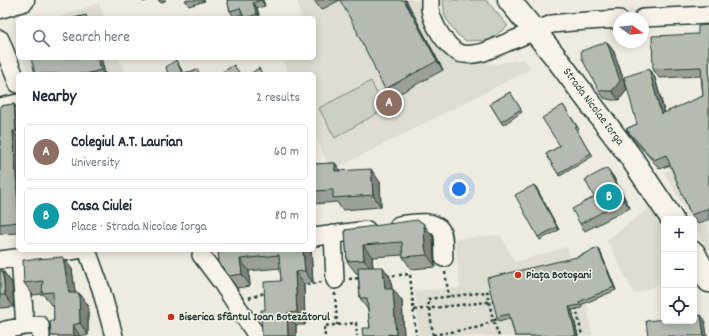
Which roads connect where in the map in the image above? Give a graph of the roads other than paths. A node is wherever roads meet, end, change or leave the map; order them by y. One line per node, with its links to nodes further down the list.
1 (23, 0): 4 (main road)
2 (430, 0): 8 (street)
3 (509, 0): 8 (main road, Strada Nicolae Iorga)
4 (0, 7)
5 (709, 15): 6 (street)
6 (649, 18)
7 (613, 20): 8 (street)
8 (534, 31): 13 (main road, Strada Nicolae Iorga)
9 (0, 39): 10 (street)
10 (16, 79)
11 (16, 103): 12 (street)
12 (0, 107)
13 (670, 216)
14 (333, 234): 15 (street); 21 (street); 24 (street)
15 (316, 237)
16 (61, 252): 20 (street)
17 (88, 252): 29 (street)
18 (199, 252): 19 (street); 30 (street)
19 (218, 252)
20 (20, 257): 23 (street); 26 (street)
21 (444, 258)
22 (697, 259): 25 (main road)
23 (0, 260)
24 (335, 280)
25 (709, 281)
26 (25, 326): 27 (street); 28 (street)
27 (5, 336)
28 (40, 336)
29 (114, 336)
30 (257, 336)

